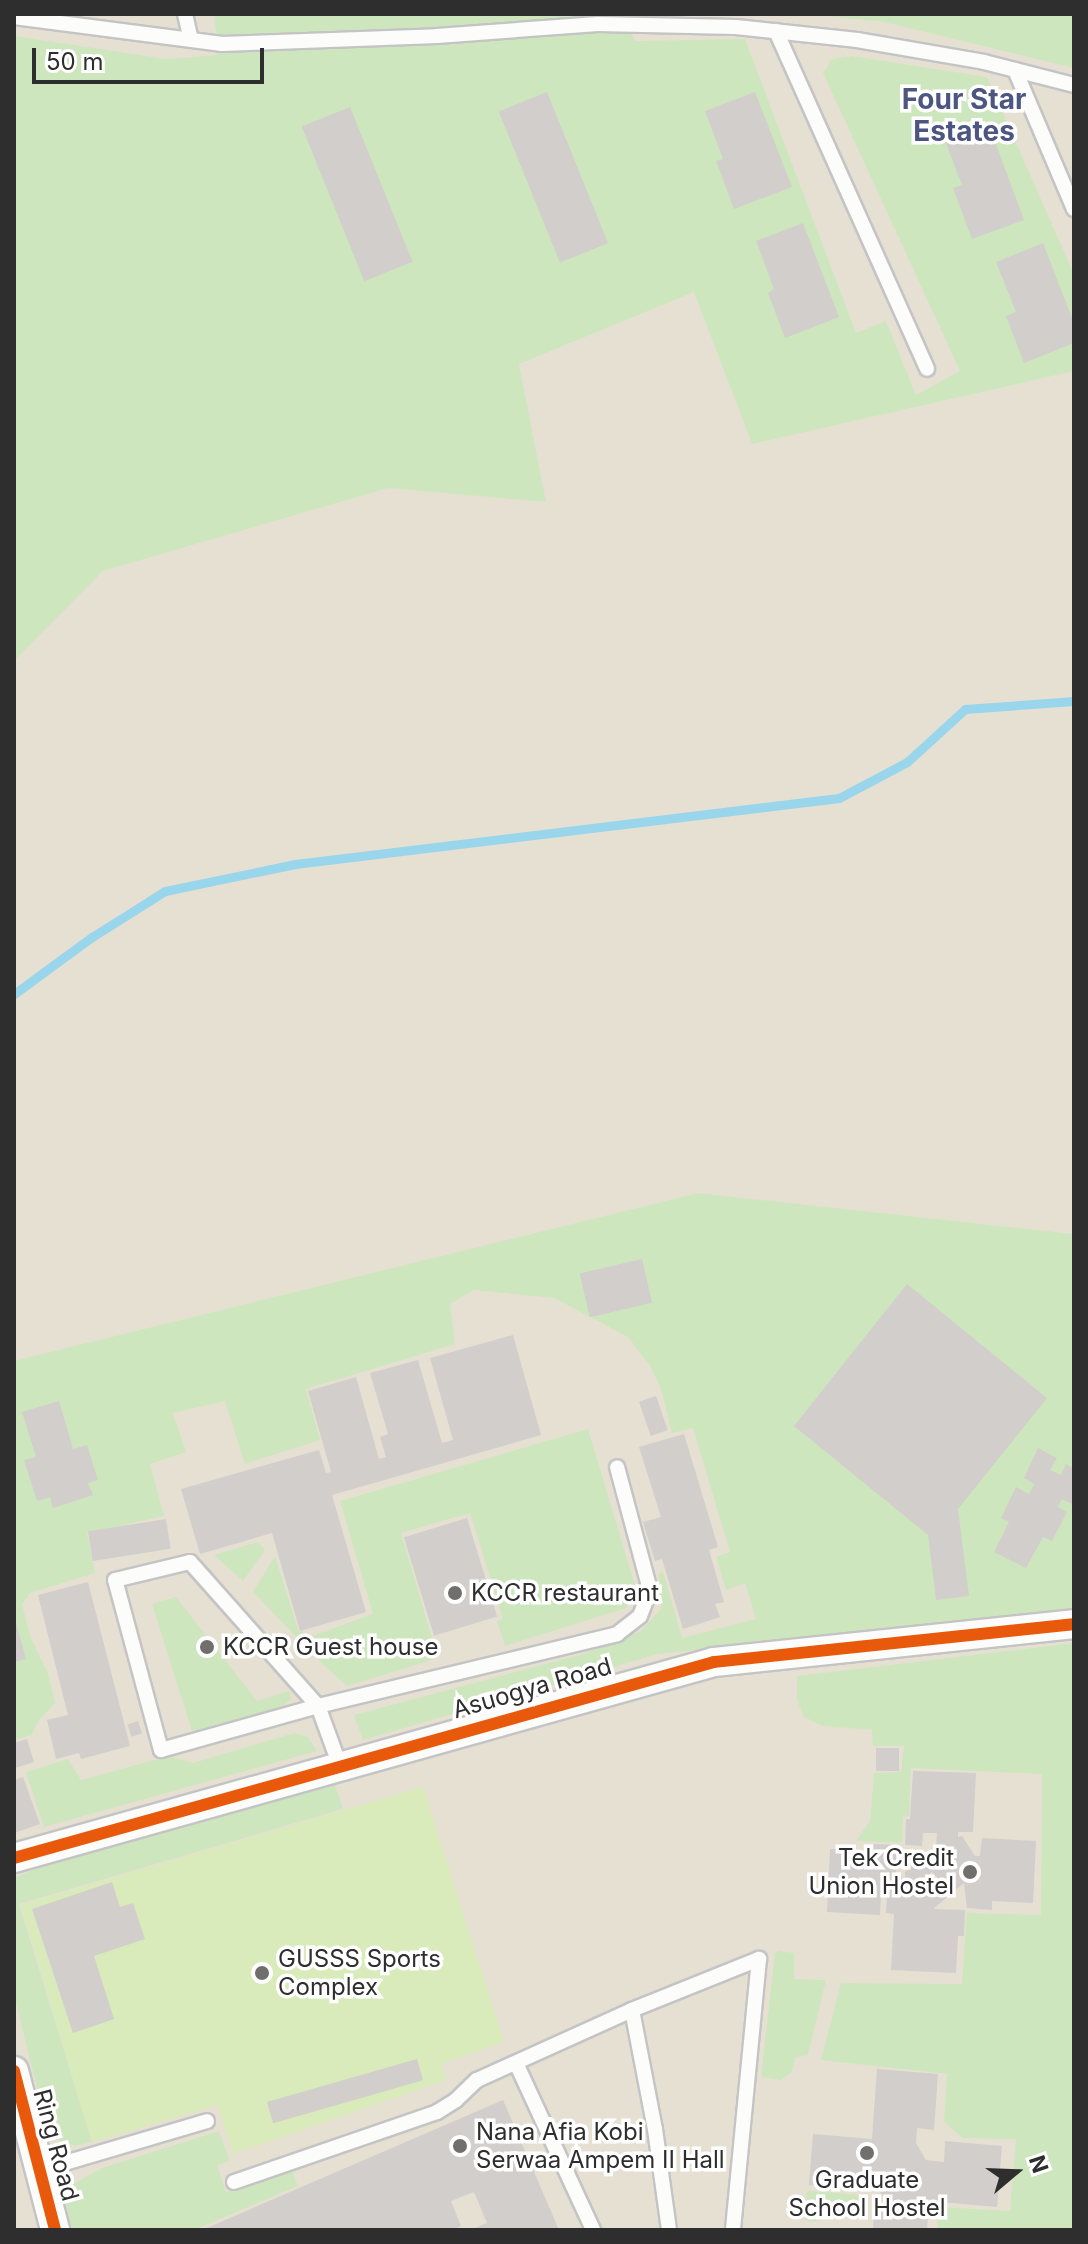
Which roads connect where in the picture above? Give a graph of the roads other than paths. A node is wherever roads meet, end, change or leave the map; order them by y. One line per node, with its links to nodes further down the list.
1 (185, 14): 4 (lane)
2 (14, 17): 4 (lane)
3 (776, 31): 4 (lane); 5 (lane); 8 (lane)
4 (191, 39)
5 (1015, 70): 6 (lane); 7 (lane)
6 (1074, 85)
7 (1074, 209)
8 (927, 369)
9 (617, 1467): 11 (lane)
10 (1074, 1624): 12 (street, Asuogya Road)
11 (318, 1706): 11 (lane); 12 (lane)
12 (340, 1766): 13 (street, Asuogya Road)
13 (14, 1858)
14 (632, 2010): 15 (lane); 22 (lane); 23 (lane)
15 (516, 2063): 19 (lane); 21 (lane)
16 (14, 2071): 18 (street, Ring Road)
17 (207, 2121): 18 (lane)
18 (41, 2170): 20 (street, Ring Road)
19 (234, 2182)
20 (55, 2230)
21 (593, 2230)
22 (669, 2230)
23 (733, 2230)

